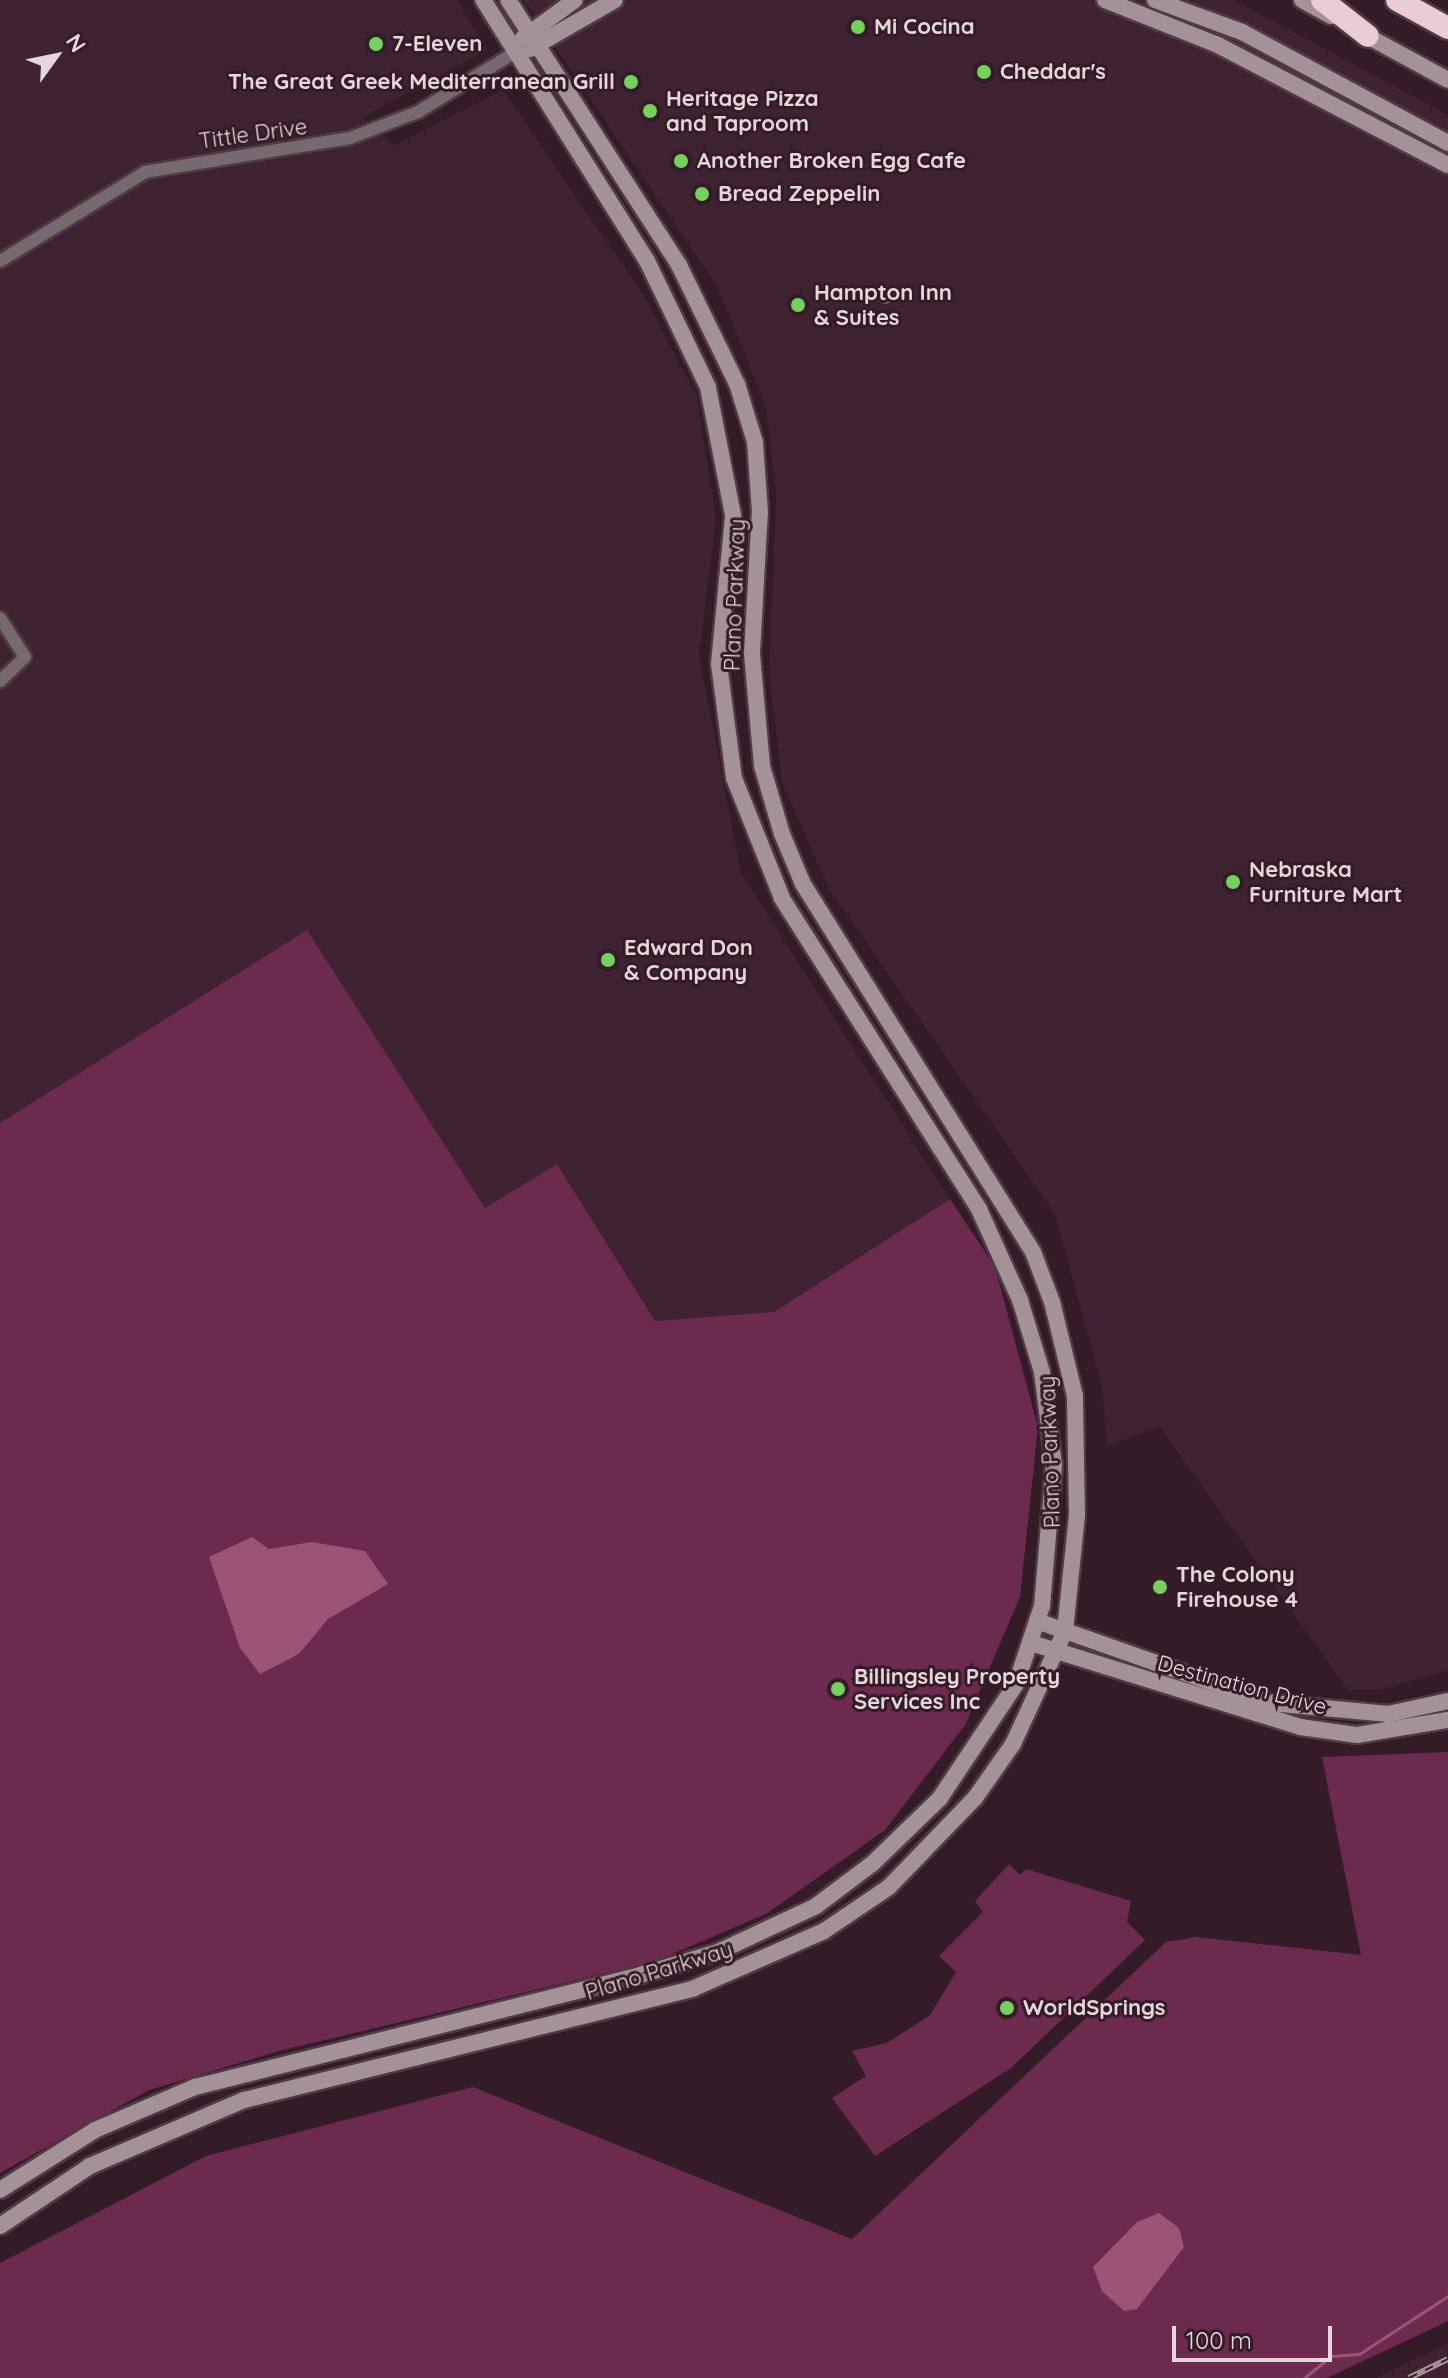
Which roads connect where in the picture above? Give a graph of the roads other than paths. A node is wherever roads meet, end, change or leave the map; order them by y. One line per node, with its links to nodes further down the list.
1 (483, 0): 14 (main road, Plano Parkway)
2 (508, 0): 11 (main road, Plano Parkway)
3 (575, 0): 11 (main road)
4 (615, 0): 13 (main road)
5 (1105, 0): 17 (main road)
6 (1155, 0): 16 (main road)
7 (1302, 0): 12 (main road)
8 (1322, 0): 12 (highway)
9 (1397, 0): 10 (highway)
10 (1448, 28)
11 (528, 31): 13 (main road, Plano Parkway); 14 (main road)
12 (1368, 36): 15 (main road)
13 (539, 48): 14 (main road); 22 (main road, Plano Parkway)
14 (514, 53): 18 (street, Tittle Drive); 21 (main road, Plano Parkway)
15 (1448, 80)
16 (1448, 143)
17 (1448, 165)
18 (0, 261)
19 (0, 618): 20 (street)
20 (0, 681)
21 (1037, 1621): 22 (main road, Destination Drive); 23 (main road, Plano Parkway)
22 (1065, 1631): 24 (main road, Plano Parkway); 25 (main road, Destination Drive)
23 (1031, 1643): 24 (main road, Destination Drive); 27 (main road, Plano Parkway)
24 (1057, 1652): 26 (main road, Destination Drive); 29 (main road, Plano Parkway)
25 (1448, 1701)
26 (1448, 1720)
27 (0, 2190)
28 (0, 2203): 29 (main road)
29 (5, 2222)

